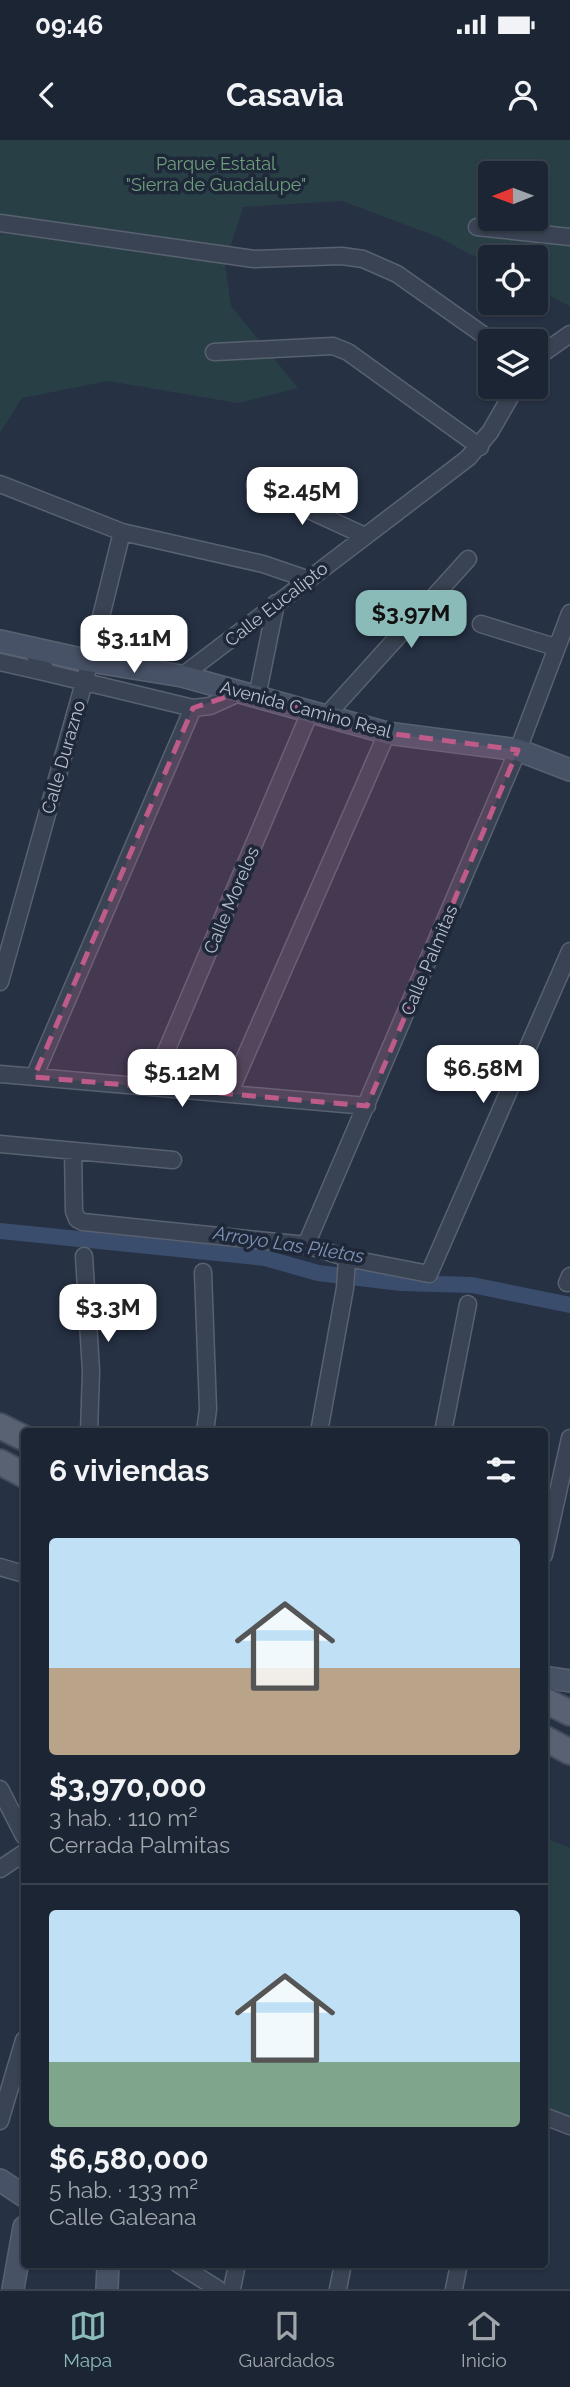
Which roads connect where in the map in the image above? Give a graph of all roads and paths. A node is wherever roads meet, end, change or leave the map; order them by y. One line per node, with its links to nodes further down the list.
1 (0, 223): 4 (street)
2 (477, 227): 3 (street)
3 (570, 237)
4 (478, 331)
5 (570, 334): 6 (street)
6 (548, 350)
7 (214, 352): 9 (street)
8 (509, 399): 9 (street, Calle Eucalipto)
9 (480, 447): 13 (street, Calle Eucalipto)
10 (0, 484): 12 (street)
11 (255, 485): 13 (street)
12 (122, 532): 15 (street); 22 (street, Calle Durazno)
13 (365, 536): 15 (street, Calle Eucalipto)
14 (468, 559): 29 (street, Calle Morelos)
15 (307, 579): 16 (street, Calle Eucalipto)
16 (276, 603): 25 (street, Calle Eucalipto); 27 (street)
17 (570, 613): 21 (street, Calle Palmitas)
18 (481, 624): 21 (street)
19 (0, 641): 20 (street, Avenida Camino Real)
20 (29, 647): 22 (street, Avenida Camino Real); 24 (street)
21 (555, 647): 31 (street, Calle Palmitas)
22 (90, 661): 25 (street, Avenida Camino Real); 26 (street, Calle Durazno)
23 (0, 662): 24 (street)
24 (48, 673): 26 (street)
25 (182, 676): 27 (street, Avenida Camino Real)
26 (84, 682): 28 (street); 34 (street, Calle Durazno)
27 (249, 695): 28 (street); 29 (street, Avenida Camino Real)
28 (193, 708): 36 (street)
29 (318, 714): 30 (street, Avenida Camino Real); 37 (street, Calle Morelos)
30 (387, 733): 31 (street, Avenida Camino Real); 38 (street)
31 (518, 750): 32 (street, Avenida Camino Real); 39 (street, Calle Palmitas)
32 (570, 770)
33 (570, 951): 45 (street)
34 (0, 982)
35 (0, 1074): 36 (street)
36 (34, 1077): 37 (street)
37 (151, 1087): 38 (street)
38 (229, 1094): 39 (street)
39 (367, 1106): 43 (street, Calle Palmitas)
40 (0, 1144): 41 (street)
41 (73, 1151): 42 (street); 43 (street)
42 (173, 1160)
43 (306, 1245): 45 (street)
44 (84, 1256): 49 (street)
45 (347, 1263): 51 (street)
46 (203, 1272): 50 (street)
47 (468, 1304): 52 (street)
48 (0, 1426): 53 (main road)
49 (89, 1428)
50 (206, 1428)
51 (320, 1428)
52 (444, 1428)
53 (21, 1436)
54 (570, 1438): 57 (street)
55 (0, 1462): 56 (main road)
56 (21, 1473)
57 (548, 1537)
58 (0, 1567): 59 (street)
59 (21, 1573)
60 (548, 1678): 61 (street)
61 (570, 1681)
62 (548, 1702): 63 (main road)
63 (570, 1713)
64 (548, 1740): 65 (main road)
65 (570, 1752)
66 (0, 1789): 67 (street)
67 (21, 1830)
68 (21, 1855): 69 (street)
69 (0, 1868)
70 (21, 2050): 72 (street)
71 (548, 2118): 73 (street)
72 (0, 2121)
73 (570, 2126)
74 (0, 2180): 75 (street)
75 (21, 2194)
76 (21, 2244): 82 (street)
77 (108, 2268): 83 (street)
78 (184, 2268): 84 (street)
79 (236, 2268): 85 (street)
80 (342, 2268): 86 (street)
81 (458, 2268): 87 (street)
82 (13, 2289)
83 (107, 2289)
84 (218, 2289)
85 (232, 2289)
86 (338, 2289)
87 (454, 2289)

